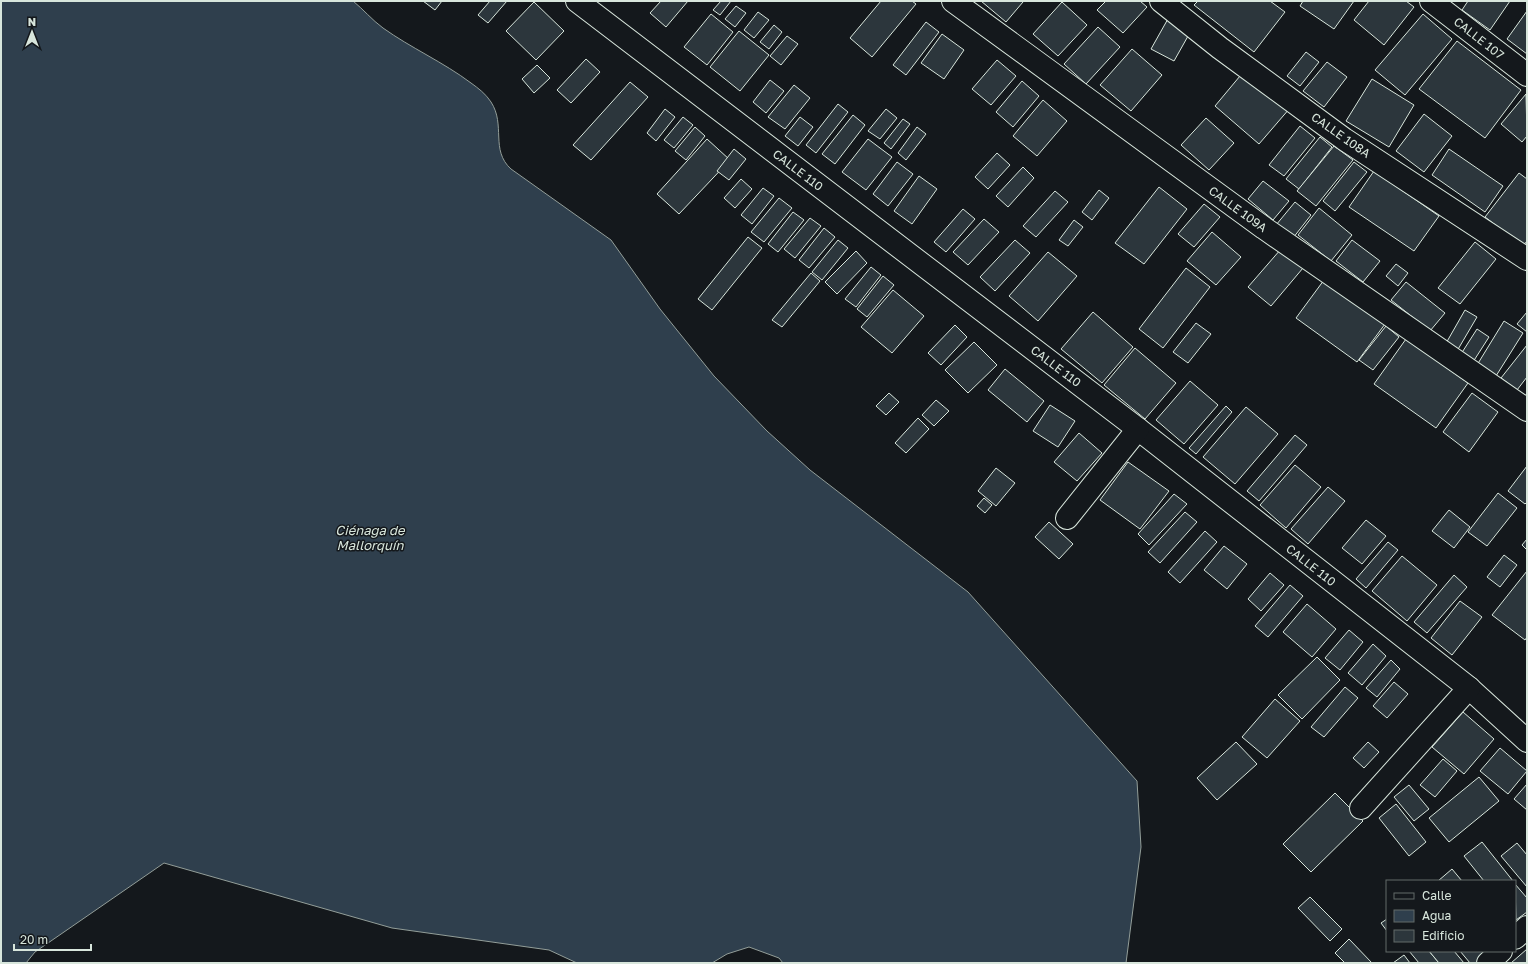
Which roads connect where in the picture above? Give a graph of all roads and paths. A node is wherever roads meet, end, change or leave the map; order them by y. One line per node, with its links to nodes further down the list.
1 (577, 1): 8 (street, CALLE 110)
2 (954, 1): 7 (street, CALLE 109A)
3 (1161, 1): 6 (street, CALLE 108A)
4 (1431, 1): 5 (street, CALLE 107)
5 (1527, 75)
6 (1527, 259)
7 (1527, 410)
8 (1138, 429): 9 (street); 10 (street, CALLE 110)
9 (1067, 518)
10 (1469, 688): 11 (street, CALLE 110); 12 (street)
11 (1527, 741)
12 (1360, 808)
13 (1527, 927): 14 (street)
14 (1516, 937)
15 (1500, 952): 16 (street)
16 (1488, 963)

